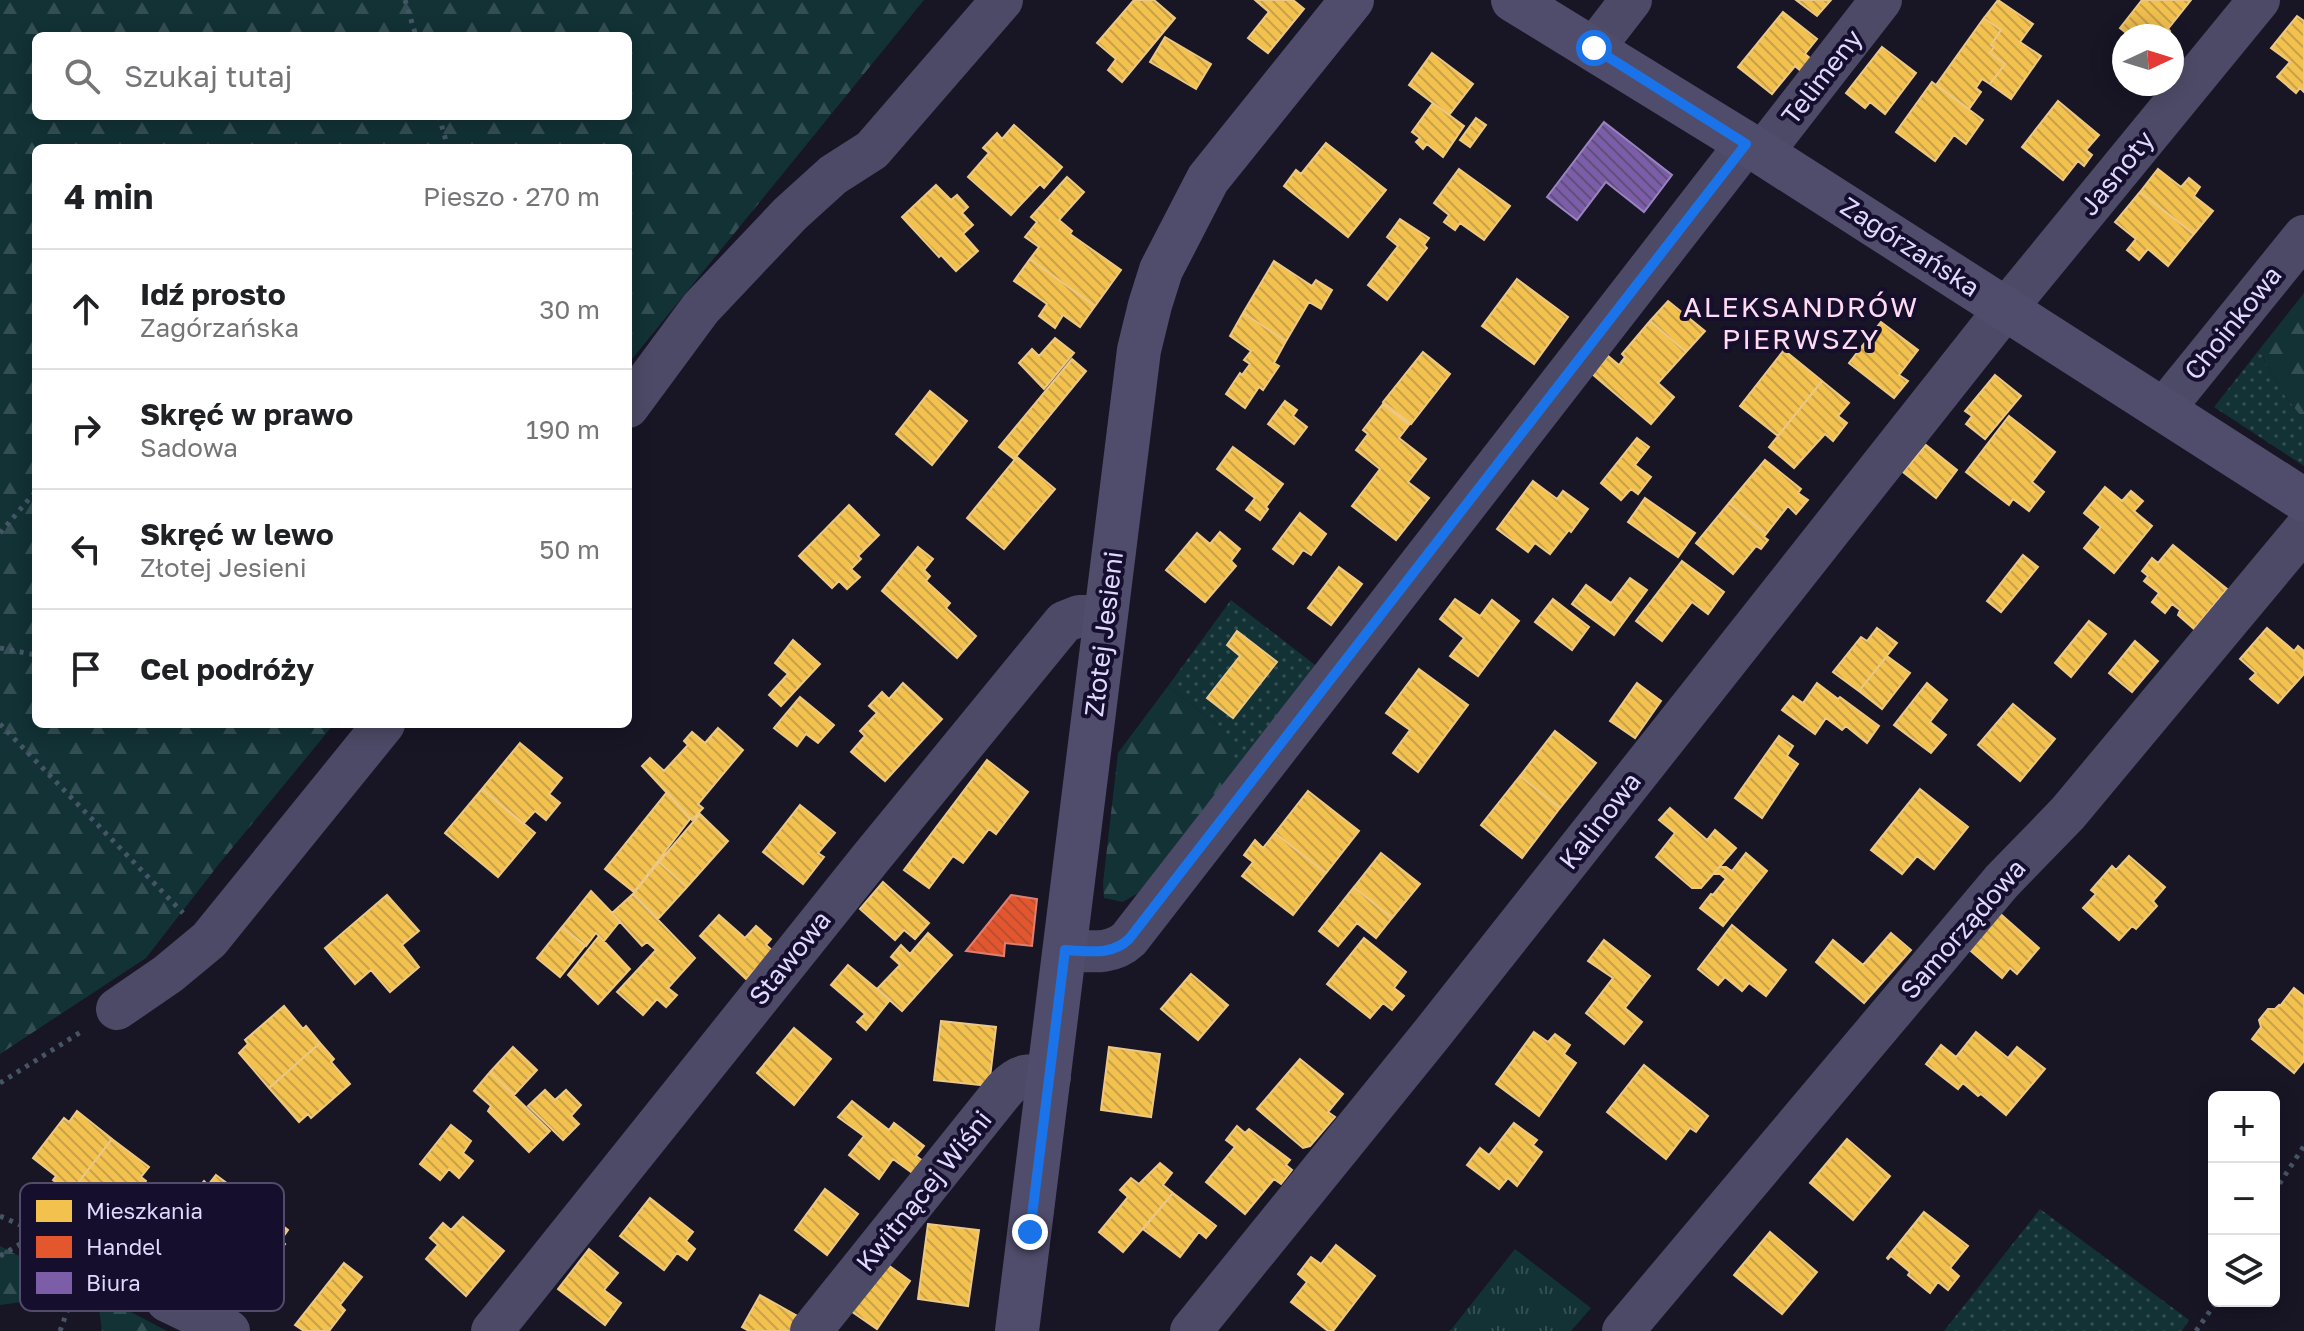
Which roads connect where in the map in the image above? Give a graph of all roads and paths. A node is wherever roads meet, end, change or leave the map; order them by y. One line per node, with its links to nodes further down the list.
1 (405, 0): 8 (path)
2 (1002, 0): 15 (street)
3 (1352, 0): 21 (street, Złotej Jesieni)
4 (1513, 0): 9 (street, Zagórzańska)
5 (1631, 0): 9 (street)
6 (1881, 0): 12 (street, Telimeny)
7 (2259, 0): 14 (street, Jasnoty)
8 (415, 32)
9 (1594, 48): 12 (street, Zagórzańska)
10 (440, 120): 11 (path)
11 (446, 144)
12 (1754, 148): 14 (street, Zagórzańska); 27 (street, Telimeny)
13 (2304, 236): 16 (street, Choinkowa)
14 (2006, 309): 16 (street, Zagórzańska); 45 (street, Kalinowa)
15 (632, 402)
16 (2163, 410): 18 (street, Zagórzańska)
17 (32, 496): 20 (path)
18 (2304, 500)
19 (2304, 530): 46 (street, Samorządowa)
20 (0, 533)
21 (1106, 616): 27 (street, Złotej Jesieni); 42 (street, Stawowa)
22 (0, 648): 23 (path)
23 (32, 654)
24 (0, 724): 26 (path)
25 (381, 728): 26 (street)
26 (209, 940): 28 (street)
27 (1065, 950): 29 (street, Złotej Jesieni)
28 (117, 1009): 30 (path)
29 (1050, 1077): 43 (street, Kwitnącej Wiśni); 44 (street, Złotej Jesieni)
30 (0, 1083)
31 (2304, 1146): 32 (path)
32 (2280, 1183)
33 (0, 1216): 34 (path)
34 (20, 1225)
35 (20, 1243): 36 (path)
36 (0, 1256)
37 (2213, 1307): 47 (path)
38 (67, 1311): 40 (path)
39 (188, 1311): 41 (street)
40 (60, 1331)
41 (229, 1331)
42 (492, 1331)
43 (811, 1331)
44 (1017, 1331)
45 (1191, 1331)
46 (1623, 1331)
47 (2196, 1331)

